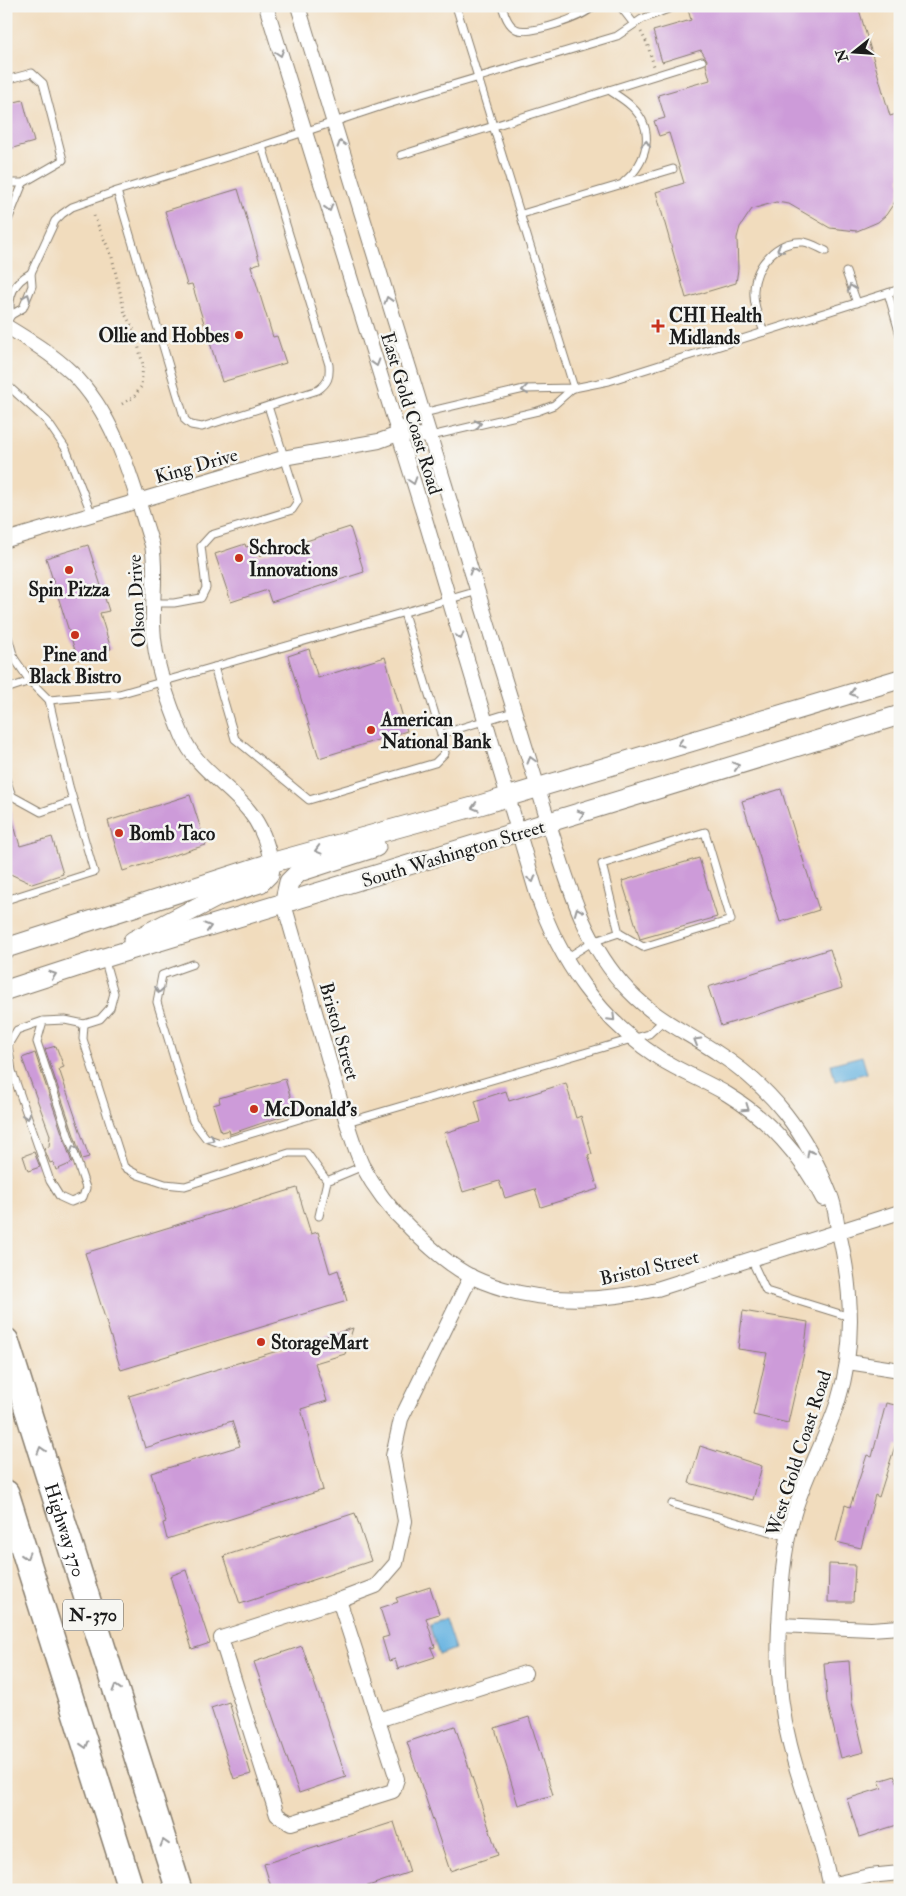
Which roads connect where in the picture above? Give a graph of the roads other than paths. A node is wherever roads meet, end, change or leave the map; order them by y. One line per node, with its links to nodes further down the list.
1 (266, 6): 15 (street, East Gold Coast Road, one-way to 15)
2 (298, 6): 13 (street, East Gold Coast Road)
3 (456, 6): 10 (lane)
4 (502, 6): 5 (lane)
5 (593, 6)
6 (620, 6): 8 (lane)
7 (676, 6): 8 (lane)
8 (634, 24): 10 (lane)
9 (702, 61): 12 (lane)
10 (478, 78): 13 (lane); 14 (lane)
11 (6, 80): 20 (lane)
12 (609, 90): 14 (lane); 21 (lane, one-way to 12)
13 (334, 121): 15 (lane); 37 (street, East Gold Coast Road, one-way to 13)
14 (493, 125): 17 (lane); 23 (lane)
15 (305, 130): 16 (lane); 38 (street, East Gold Coast Road, one-way to 38)
16 (262, 146): 22 (lane); 36 (lane)
17 (401, 155)
18 (673, 169): 21 (lane)
19 (6, 182): 20 (lane)
20 (23, 182): 24 (lane)
21 (622, 184): 23 (lane)
22 (117, 191): 27 (lane); 36 (lane)
23 (522, 214): 35 (lane)
24 (6, 225)
25 (826, 251): 32 (lane, one-way to 32)
26 (846, 272): 30 (lane, one-way to 26)
27 (31, 273): 31 (lane, one-way to 27); 31 (lane)
28 (900, 289): 29 (lane)
29 (888, 293): 30 (lane); 33 (lane)
30 (857, 303): 32 (lane)
31 (8, 322): 41 (street, Olson Drive)
32 (764, 332): 35 (lane)
33 (900, 335)
34 (6, 384): 42 (lane)
35 (574, 388): 37 (lane, one-way to 37); 39 (lane, one-way to 35)
36 (268, 406): 40 (lane)
37 (423, 413): 38 (street, King Drive); 39 (street, East Gold Coast Road)
38 (398, 434): 39 (street, King Drive); 40 (street, King Drive); 45 (street, East Gold Coast Road, one-way to 45)
39 (431, 436): 44 (street, East Gold Coast Road, one-way to 39)
40 (283, 458): 41 (street, King Drive); 46 (lane)
41 (138, 501): 42 (street, King Drive); 46 (street, Olson Drive)
42 (92, 514): 43 (street, King Drive)
43 (6, 540)
44 (479, 591): 45 (lane); 56 (street, East Gold Coast Road)
45 (449, 600): 47 (lane); 58 (street, East Gold Coast Road, one-way to 58)
46 (154, 603): 53 (street, Olson Drive)
47 (404, 613): 50 (lane); 59 (lane)
48 (6, 632): 49 (lane)
49 (10, 659): 52 (lane)
50 (214, 666): 53 (lane); 59 (lane)
51 (900, 679): 61 (main road, South Washington Street, one-way to 61)
52 (30, 682): 54 (lane); 55 (lane)
53 (164, 682): 55 (lane); 67 (street, Olson Drive)
54 (6, 689)
55 (49, 700): 63 (lane)
56 (516, 712): 58 (lane); 61 (street, East Gold Coast Road, one-way to 56)
57 (900, 715): 65 (main road, South Washington Street, one-way to 57)
58 (485, 721): 59 (lane); 62 (street, East Gold Coast Road)
59 (441, 734)
60 (6, 779): 63 (lane)
61 (538, 787): 62 (main road, South Washington Street); 65 (street, East Gold Coast Road)
62 (508, 797): 64 (main road, South Washington Street, one-way to 64); 66 (street, East Gold Coast Road)
63 (73, 801): 68 (lane)
64 (426, 820): 67 (main road, South Washington Street, one-way to 67); 69 (main road)
65 (549, 824): 66 (main road, South Washington Street); 71 (street, West Gold Coast Road, one-way to 65)
66 (519, 832): 69 (main road, South Washington Street); 74 (street, West Gold Coast Road, one-way to 74)
67 (271, 863): 72 (main road, South Washington Street); 73 (main road)
68 (6, 900)
69 (284, 904): 73 (main road, South Washington Street, one-way to 69); 81 (street, Bristol Street)
70 (620, 933): 70 (lane); 71 (lane)
71 (592, 942): 74 (lane); 78 (street, West Gold Coast Road)
72 (6, 948)
73 (104, 958): 76 (main road, South Washington Street, one-way to 73); 79 (lane)
74 (565, 959): 80 (street, West Gold Coast Road, one-way to 80)
75 (193, 964): 81 (lane, one-way to 81)
76 (6, 990)
77 (43, 1020): 77 (lane, one-way to 77); 79 (lane)
78 (663, 1021): 80 (lane); 87 (street, West Gold Coast Road, one-way to 78)
79 (84, 1024): 84 (lane)
80 (632, 1039): 82 (lane); 87 (street, West Gold Coast Road, one-way to 87)
81 (342, 1106): 82 (street, Bristol Street)
82 (347, 1122): 83 (street, Bristol Street)
83 (363, 1166): 84 (lane); 89 (street, Bristol Street)
84 (327, 1181): 86 (lane)
85 (900, 1212): 87 (street, Bristol Street)
86 (319, 1216)
87 (839, 1231): 88 (street, Bristol Street); 90 (street, West Gold Coast Road)
88 (751, 1259): 89 (street, Bristol Street); 90 (lane)
89 (471, 1276): 97 (street)
90 (850, 1317): 92 (street, West Gold Coast Road)
91 (8, 1349): 105 (highway, Highway 370 / N-370, one-way to 91)
92 (848, 1362): 93 (street); 96 (street, West Gold Coast Road)
93 (900, 1370)
94 (6, 1493): 104 (highway, N-370, one-way to 104)
95 (672, 1504): 96 (lane)
96 (789, 1536): 98 (street, West Gold Coast Road)
97 (339, 1600): 101 (street); 101 (street)
98 (779, 1624): 99 (street); 103 (street, West Gold Coast Road)
99 (900, 1627)
100 (525, 1673): 101 (street)
101 (378, 1720)
102 (900, 1873): 103 (street)
103 (831, 1887)
104 (131, 1890)
105 (178, 1890)

